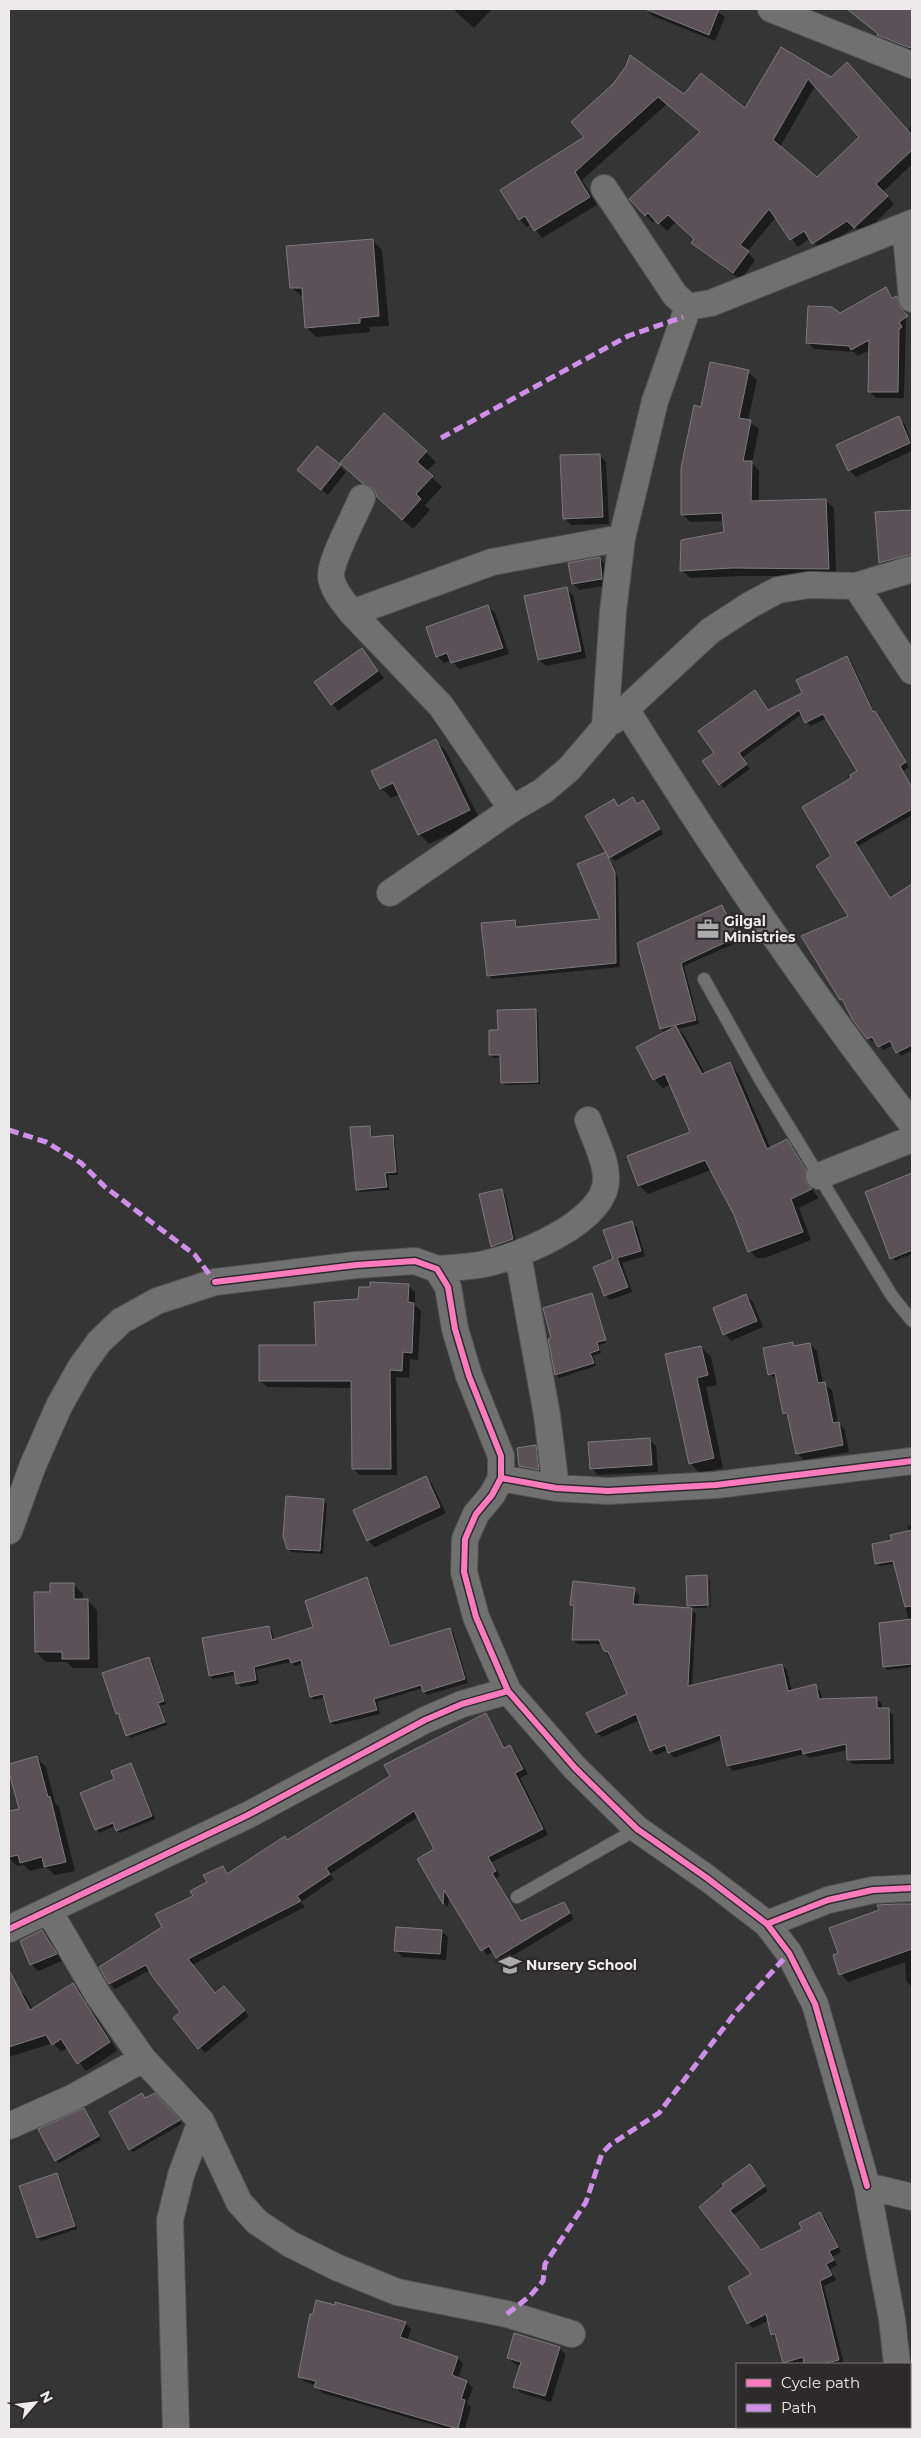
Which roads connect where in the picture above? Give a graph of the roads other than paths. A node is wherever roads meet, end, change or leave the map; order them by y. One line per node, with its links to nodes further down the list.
1 (788, 12): 2 (street)
2 (912, 65)
3 (604, 188): 6 (street)
4 (909, 224): 5 (street); 6 (street)
5 (912, 299)
6 (688, 307): 8 (street)
7 (362, 498): 11 (street)
8 (622, 538): 11 (street); 14 (street)
9 (912, 569): 10 (street)
10 (856, 586): 12 (street); 13 (street)
11 (352, 612): 15 (street)
12 (912, 671)
13 (626, 711): 14 (street); 19 (street)
14 (605, 727): 15 (street)
15 (512, 809): 16 (street)
16 (390, 893)
17 (704, 979): 21 (lane)
18 (588, 1120): 22 (street)
19 (912, 1124)
20 (912, 1139): 21 (street)
21 (819, 1176): 24 (lane)
22 (518, 1255): 23 (street); 27 (street)
23 (437, 1269): 26 (street); 28 (street)
24 (912, 1321)
25 (912, 1461): 27 (street)
26 (501, 1478): 27 (street); 29 (street)
27 (556, 1488)
28 (9, 1531)
29 (508, 1691): 30 (street); 33 (street)
30 (637, 1829): 32 (lane); 35 (street)
31 (912, 1888): 35 (street)
32 (517, 1897)
33 (49, 1911): 34 (street); 36 (street)
34 (12, 1920)
35 (767, 1924): 39 (street)
36 (143, 2059): 37 (street); 38 (street)
37 (200, 2121): 41 (street); 43 (street)
38 (9, 2126)
39 (867, 2186): 40 (street); 42 (street)
40 (912, 2197)
41 (572, 2334)
42 (897, 2363)
43 (176, 2429)

